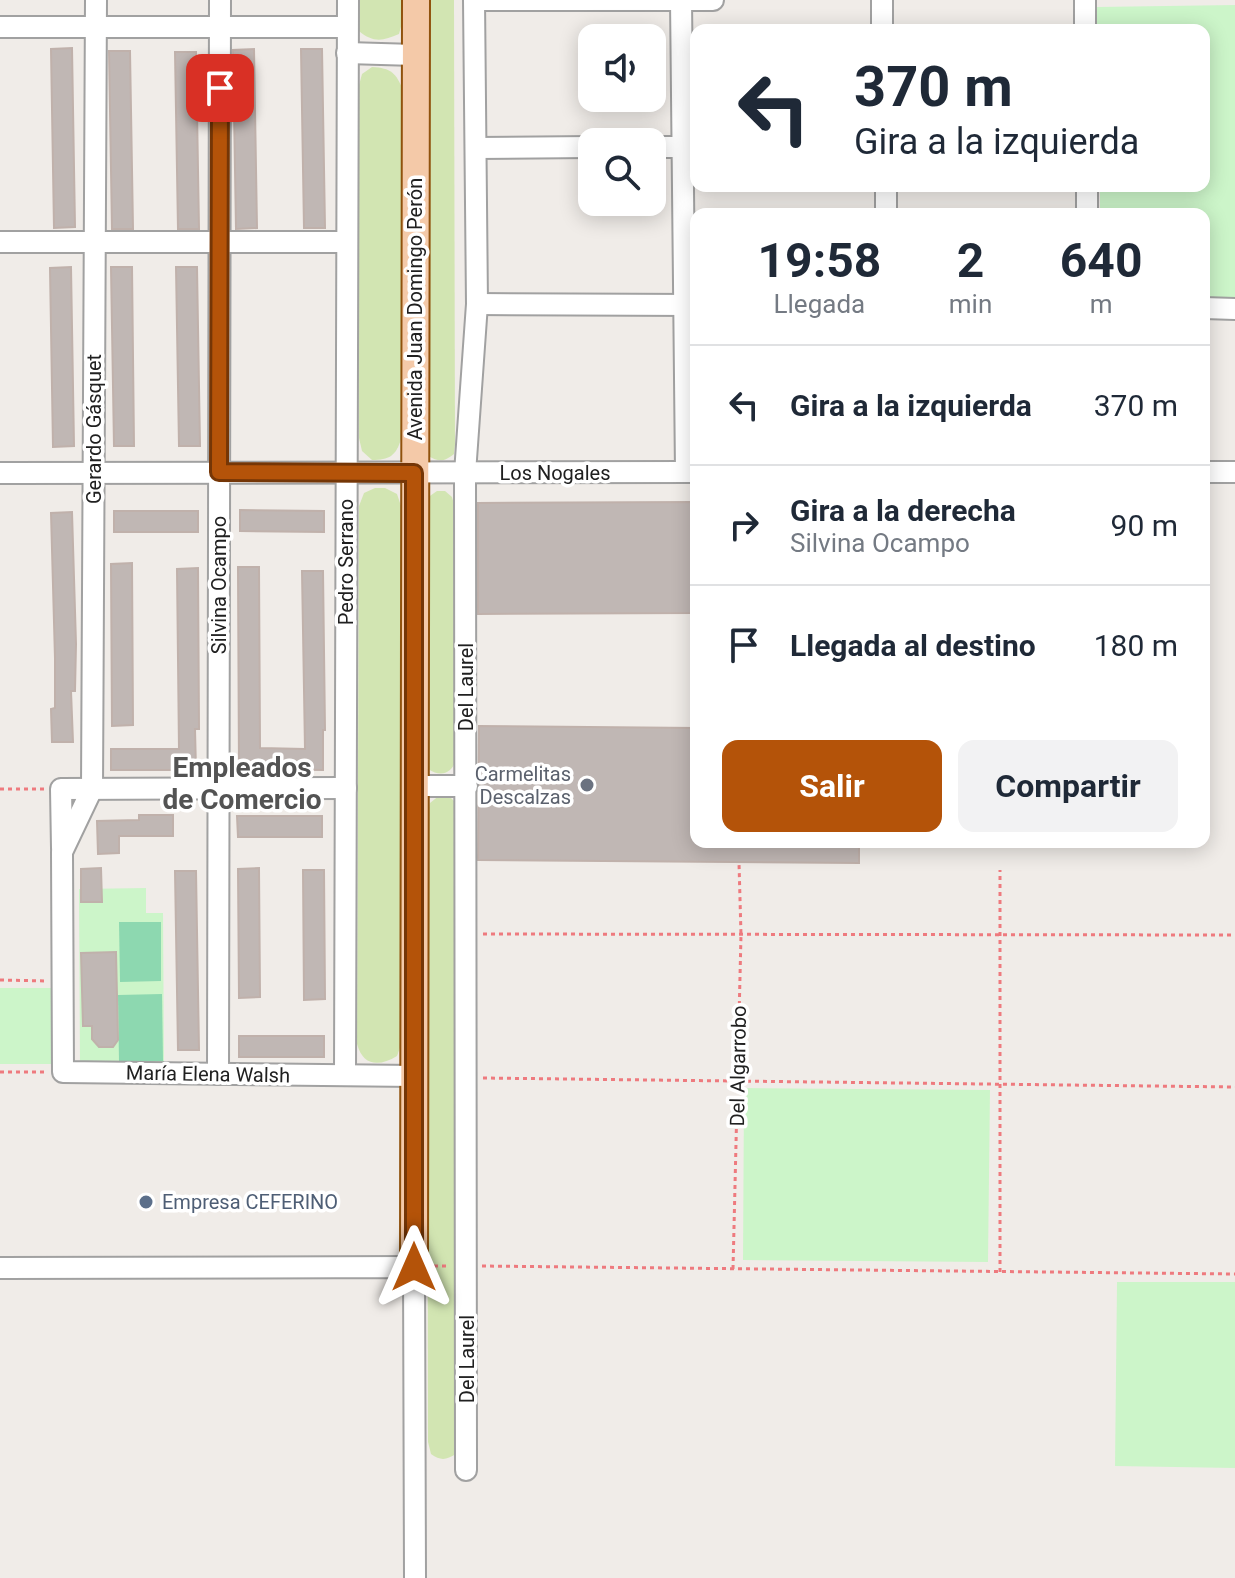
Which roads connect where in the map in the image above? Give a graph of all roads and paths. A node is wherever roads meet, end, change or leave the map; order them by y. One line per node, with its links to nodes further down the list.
1 (96, 0): 13 (street, Gerardo Gásquet)
2 (220, 0): 14 (street, Silvina Ocampo)
3 (348, 0): 15 (street, Pedro Serrano)
4 (416, 0): 17 (main road, Avenida Juan Domingo Perón)
5 (474, 0): 6 (street); 21 (street, Del Laurel)
6 (681, 0): 7 (street); 20 (street)
7 (713, 0)
8 (882, 0): 10 (street)
9 (1085, 0): 11 (street)
10 (882, 24)
11 (1085, 24)
12 (0, 27): 13 (street)
13 (96, 27): 14 (street); 23 (street, Gerardo Gásquet)
14 (220, 27): 15 (street); 24 (street, Silvina Ocampo)
15 (347, 27): 16 (street, Pedro Serrano)
16 (347, 53): 17 (street); 25 (street, Pedro Serrano)
17 (415, 55): 37 (main road, Avenida Juan Domingo Perón)
18 (578, 147): 21 (street)
19 (666, 147): 20 (street)
20 (689, 147): 27 (street)
21 (476, 148): 26 (street, Del Laurel)
22 (0, 242): 23 (street)
23 (95, 242): 24 (street); 30 (street, Gerardo Gásquet)
24 (219, 242): 25 (street); 31 (street, Silvina Ocampo)
25 (347, 242): 36 (street, Pedro Serrano)
26 (477, 304): 27 (street); 38 (street, Del Laurel)
27 (690, 305)
28 (1210, 308): 29 (street)
29 (1235, 309)
30 (94, 472): 31 (street, Los Nogales); 35 (street, Los Nogales); 45 (street, Gerardo Gásquet)
31 (219, 472): 36 (street, Los Nogales); 41 (street, Silvina Ocampo)
32 (690, 472): 38 (street, Los Nogales)
33 (1210, 472): 34 (street)
34 (1235, 472)
35 (0, 473)
36 (346, 473): 37 (street, Los Nogales); 42 (street, Pedro Serrano)
37 (414, 473): 38 (street, Los Nogales); 39 (main road, Avenida Juan Domingo Perón)
38 (465, 473): 40 (street, Del Laurel)
39 (414, 786): 40 (street); 59 (main road, Avenida Juan Domingo Perón)
40 (467, 786): 49 (street, Del Laurel)
41 (219, 788): 42 (street); 45 (street); 57 (street, Silvina Ocampo)
42 (346, 788): 58 (street, Pedro Serrano)
43 (0, 789): 44 (path)
44 (61, 789): 45 (street); 46 (street, Gerardo Gásquet)
45 (92, 789): 46 (street, Gerardo Gásquet)
46 (62, 852): 54 (street, Gerardo Gásquet)
47 (739, 863): 50 (path, Del Algarrobo)
48 (1000, 870): 51 (path)
49 (467, 934): 50 (path); 60 (street, Del Laurel)
50 (741, 935): 51 (path); 61 (path, Del Algarrobo)
51 (1001, 935): 52 (path); 62 (path)
52 (1235, 935)
53 (0, 980): 54 (path)
54 (63, 981): 56 (street, Gerardo Gásquet)
55 (0, 1072): 56 (path)
56 (63, 1072): 57 (street, María Elena Walsh)
57 (218, 1074): 58 (street, María Elena Walsh)
58 (345, 1075): 59 (street, María Elena Walsh)
59 (415, 1076): 65 (main road, Avenida Juan Domingo Perón)
60 (467, 1078): 61 (path); 64 (street, Del Laurel)
61 (738, 1081): 62 (path); 67 (path, Del Algarrobo)
62 (1000, 1084): 63 (path); 68 (path)
63 (1235, 1087)
64 (467, 1266): 65 (path); 67 (path); 70 (street, Del Laurel)
65 (414, 1267): 66 (street); 71 (street, Avenida Juan Domingo Perón)
66 (0, 1268)
67 (733, 1269): 68 (path)
68 (1000, 1272): 69 (path)
69 (1235, 1274)
70 (466, 1470)
71 (415, 1578)

